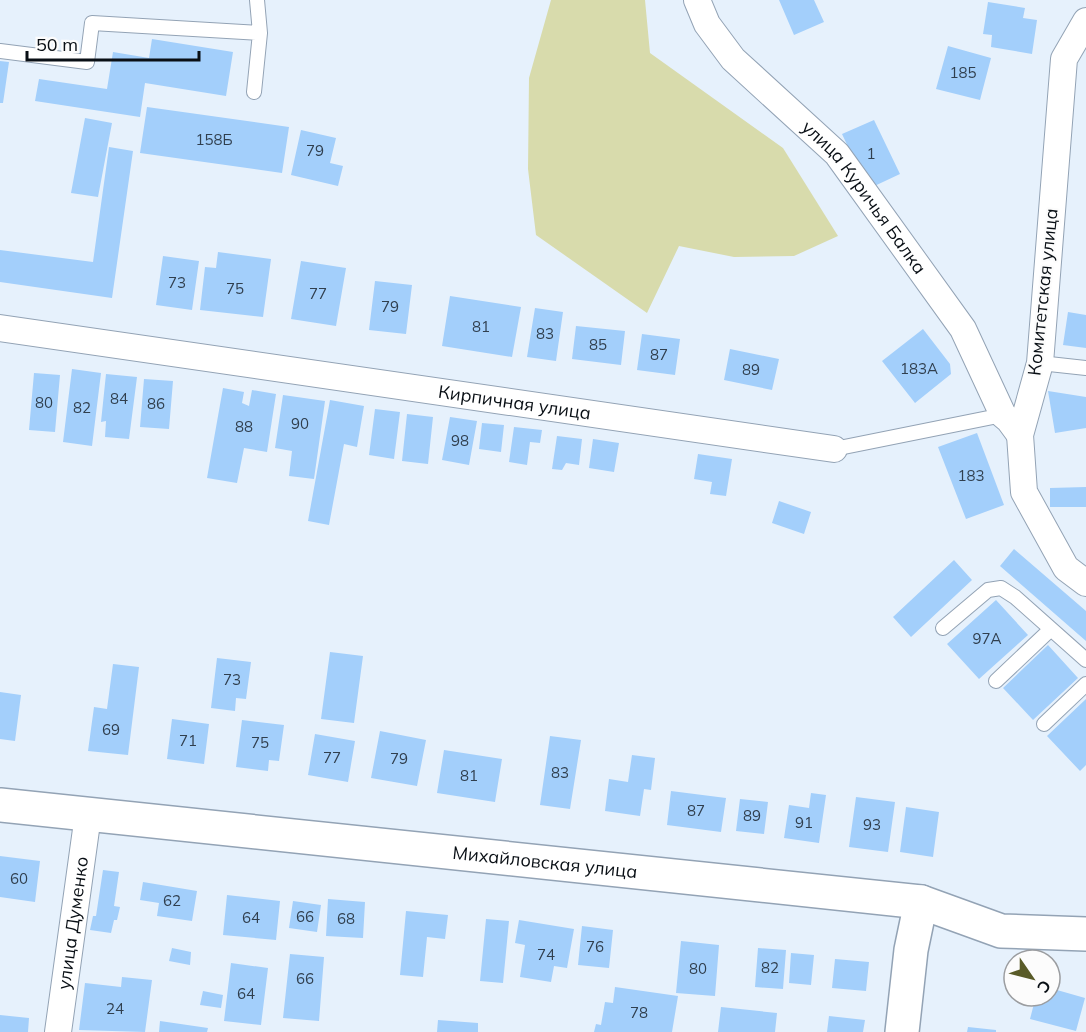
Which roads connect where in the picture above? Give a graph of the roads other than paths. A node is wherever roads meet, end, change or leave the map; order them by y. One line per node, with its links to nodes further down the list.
1 (257, 0): 5 (lane)
2 (697, 0): 3 (street, улица Куричья Балка)
3 (710, 12): 11 (street, улица Куричья Балка)
4 (1086, 21): 9 (street, Комитетская улица)
5 (260, 33): 6 (lane); 7 (lane)
6 (0, 51)
7 (254, 92)
8 (0, 328): 13 (street, Кирпичная улица)
9 (1040, 363): 10 (lane); 12 (street, Комитетская улица)
10 (1086, 368)
11 (1003, 415): 12 (street); 13 (lane, Кирпичная улица)
12 (1020, 435): 14 (street, Комитетская улица)
13 (834, 449)
14 (1086, 583)
15 (943, 627): 16 (lane)
16 (1051, 629): 17 (lane); 18 (lane)
17 (1086, 660)
18 (996, 681)
19 (1086, 684): 20 (lane)
20 (1044, 724)
21 (0, 805): 22 (main road, Михайловская улица)
22 (88, 816): 23 (main road, Михайловская улица); 25 (street, улица Думенко)
23 (921, 902): 24 (main road, Михайловская улица); 26 (main road)
24 (1086, 934)
25 (58, 1032)
26 (902, 1032)

